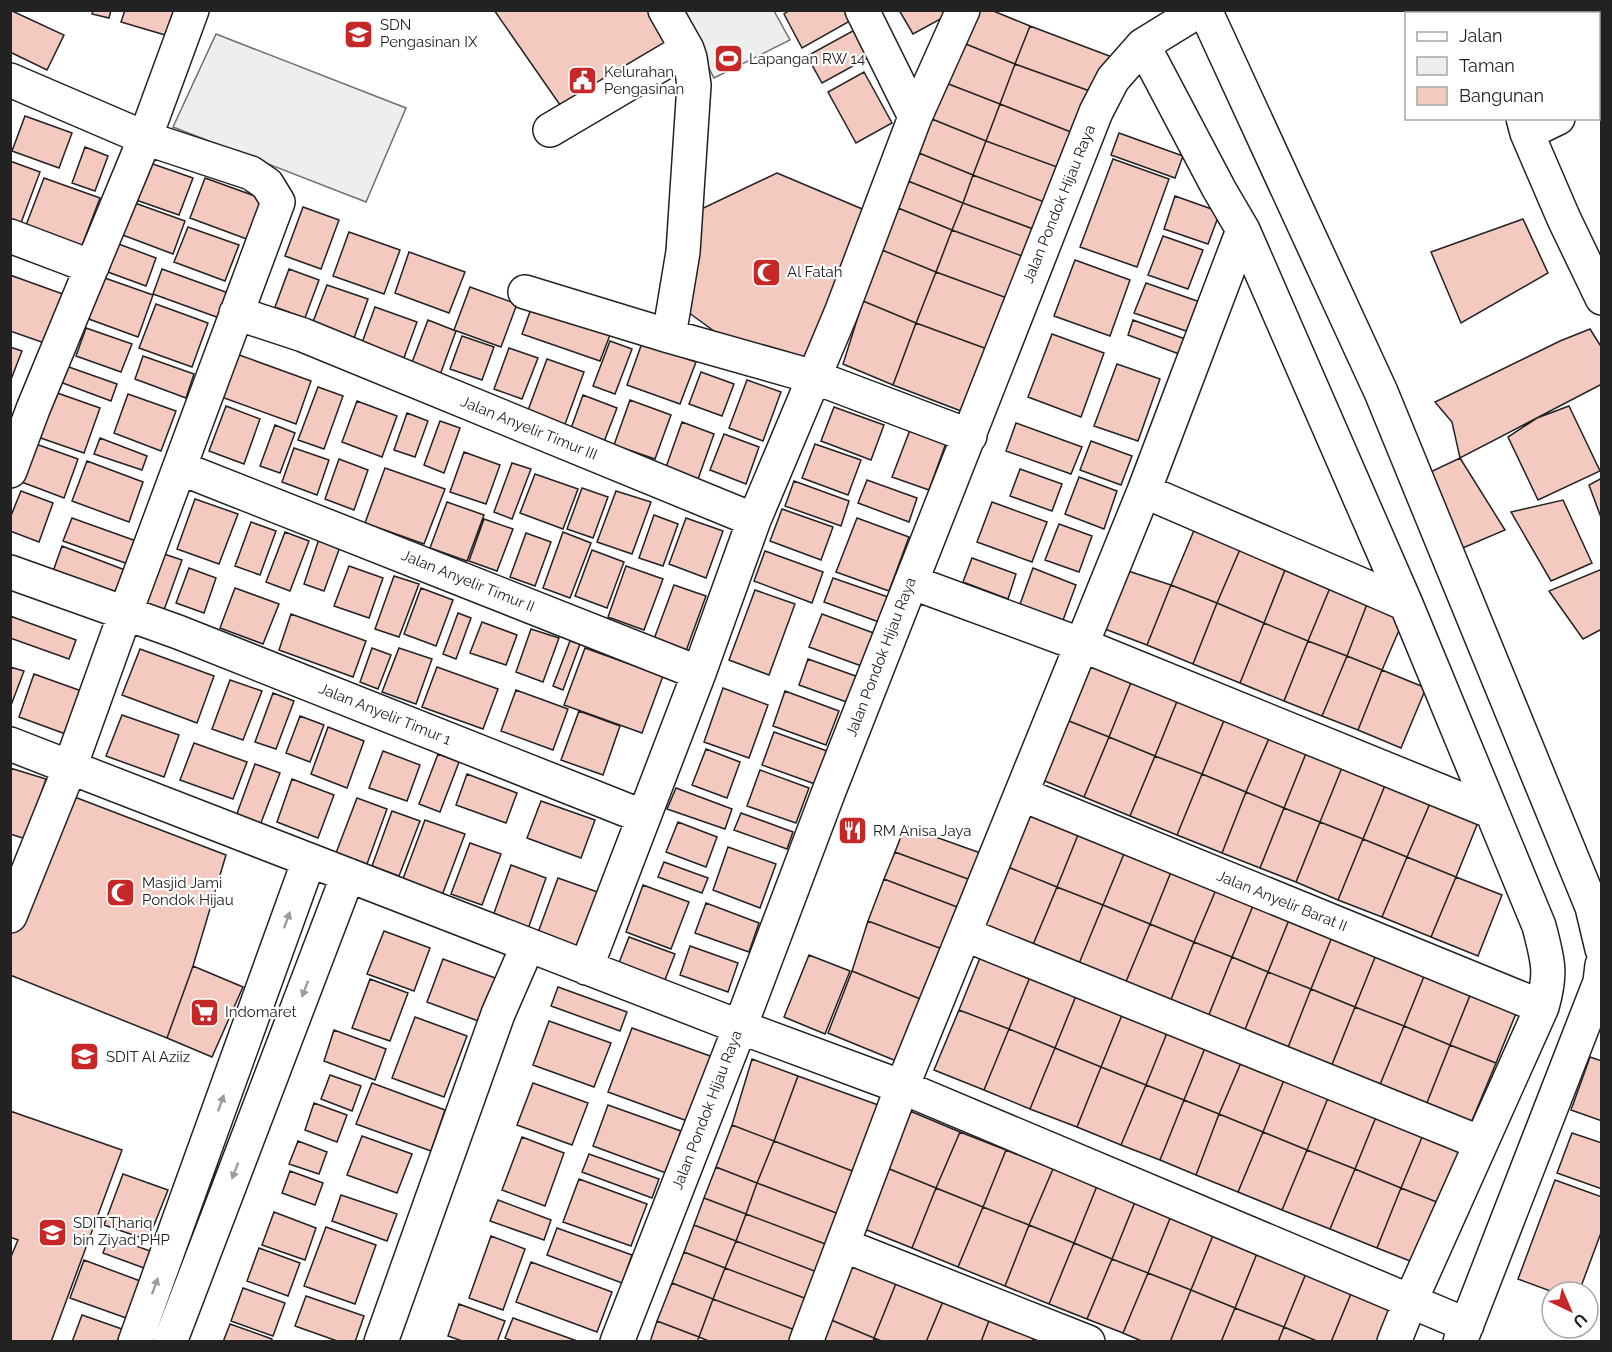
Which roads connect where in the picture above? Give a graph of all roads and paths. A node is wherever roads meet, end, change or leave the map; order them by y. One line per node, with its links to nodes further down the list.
1 (192, 10): 14 (street)
2 (665, 10): 8 (street)
3 (862, 10): 10 (street)
4 (963, 10): 10 (street)
5 (1200, 10): 7 (street, Jalan Pondok Hijau Raya)
6 (1205, 10): 45 (street)
7 (1143, 45): 15 (street); 24 (street, Jalan Pondok Hijau Raya)
8 (687, 50): 13 (street); 21 (street)
9 (10, 80): 14 (street)
10 (915, 117): 22 (street)
11 (1550, 120): 12 (street)
12 (1525, 126): 19 (street)
13 (550, 130)
14 (145, 138): 17 (street); 20 (street)
15 (1243, 230): 27 (street); 31 (street)
16 (10, 236): 17 (street)
17 (92, 267): 23 (street)
18 (525, 292): 21 (street)
19 (1602, 298)
20 (236, 313): 25 (street); 28 (street, Jalan Anyelir Timur III)
21 (669, 336): 22 (street)
22 (814, 377): 24 (street); 28 (street)
23 (22, 405): 26 (street)
24 (970, 436): 30 (street, Jalan Pondok Hijau Raya)
25 (180, 468): 32 (street); 34 (street, Jalan Anyelir Timur II)
26 (10, 471)
27 (1144, 491): 31 (street); 33 (street)
28 (754, 520): 34 (street)
29 (10, 572): 32 (street, Jalan Anyelir Timur 1)
30 (911, 582): 33 (street); 49 (street, Jalan Pondok Hijau Raya)
31 (1406, 604): 38 (street)
32 (125, 614): 36 (street); 39 (street, Jalan Anyelir Timur 1)
33 (1082, 645): 37 (street); 38 (street)
34 (699, 673): 39 (street)
35 (10, 744): 36 (street)
36 (70, 767): 40 (street); 42 (street)
37 (1021, 794): 43 (street); 48 (street, Jalan Anyelir Barat II)
38 (1492, 812): 48 (street)
39 (644, 817): 47 (street)
40 (309, 860): 41 (street); 55 (street, one-way to 40)
41 (348, 875): 44 (street); 56 (street, one-way to 56)
42 (10, 916)
43 (964, 934): 50 (street); 51 (street)
44 (528, 945): 47 (street); 57 (street)
45 (1602, 949)
46 (1602, 965): 54 (street)
47 (586, 968): 49 (street)
48 (1542, 1007): 51 (street)
49 (740, 1027): 50 (street); 58 (street, Jalan Pondok Hijau Raya)
50 (902, 1087): 52 (street); 53 (street)
51 (1481, 1143): 53 (street)
52 (843, 1245): 59 (street); 60 (street)
53 (1410, 1302): 54 (street); 61 (street)
54 (1464, 1333)
55 (135, 1341)
56 (170, 1341)
57 (381, 1341)
58 (617, 1341)
59 (806, 1341)
60 (1088, 1341)
61 (1394, 1341)

